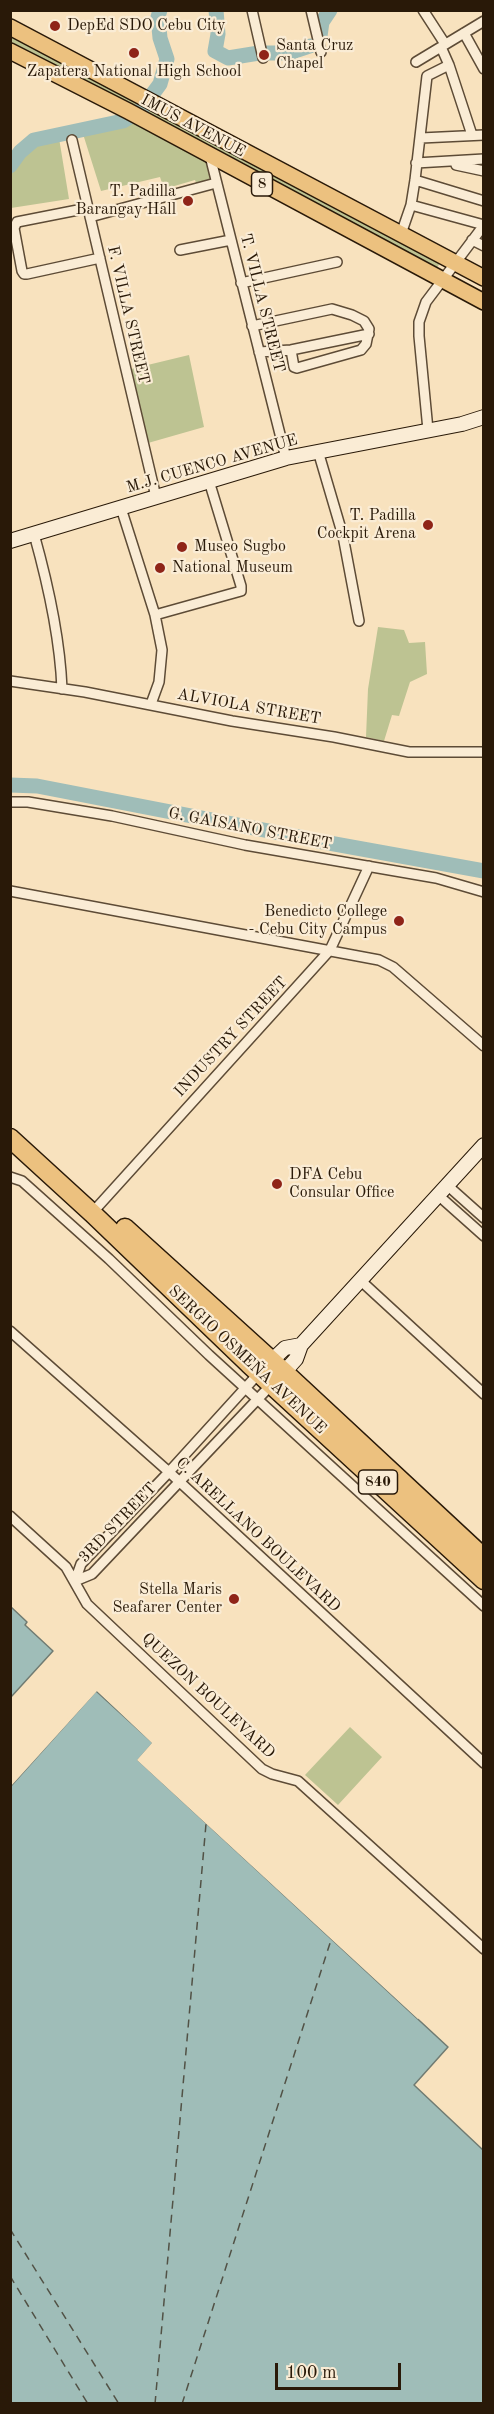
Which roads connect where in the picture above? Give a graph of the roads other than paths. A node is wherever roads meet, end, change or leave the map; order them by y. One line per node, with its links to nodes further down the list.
1 (252, 10): 10 (street)
2 (311, 10): 9 (street)
3 (423, 10): 7 (street)
4 (483, 21): 6 (street)
5 (10, 27): 17 (main road, IMUS AVENUE / 8)
6 (464, 33): 7 (street); 13 (street)
7 (443, 45): 11 (street); 12 (street)
8 (10, 51): 19 (main road, IMUS AVENUE / 8)
9 (321, 52)
10 (263, 58)
11 (417, 62)
12 (449, 65): 14 (street); 16 (street)
13 (483, 69)
14 (472, 135): 15 (street); 16 (street)
15 (483, 135)
16 (421, 138): 22 (street)
17 (222, 139): 19 (main road); 30 (main road, IMUS AVENUE / 8)
18 (72, 140): 28 (street, F. VILLA STREET)
19 (212, 157): 25 (street, T. VILLA STREET); 39 (main road, IMUS AVENUE / 8)
20 (483, 159): 21 (street)
21 (444, 162): 22 (street); 23 (street)
22 (416, 163): 24 (street)
23 (483, 171)
24 (415, 180): 26 (street); 27 (street)
25 (216, 183): 28 (street); 31 (street, T. VILLA STREET)
26 (483, 201)
27 (411, 205): 29 (street); 30 (street)
28 (89, 212): 35 (street, F. VILLA STREET); 35 (street)
29 (483, 225): 32 (street)
30 (401, 234): 37 (main road, IMUS AVENUE / 8)
31 (231, 240): 34 (street); 40 (street, T. VILLA STREET)
32 (472, 240): 33 (street); 37 (street)
33 (483, 246)
34 (180, 250)
35 (100, 258): 53 (street, F. VILLA STREET)
36 (337, 262): 40 (street)
37 (457, 263): 38 (main road, IMUS AVENUE / 8); 39 (street)
38 (483, 278)
39 (442, 280): 41 (main road, IMUS AVENUE / 8); 49 (street)
40 (241, 283): 42 (street, T. VILLA STREET)
41 (483, 302)
42 (252, 326): 43 (street); 45 (street, T. VILLA STREET)
43 (369, 334): 44 (street); 44 (street)
44 (291, 350): 45 (street)
45 (259, 352): 51 (street, T. VILLA STREET)
46 (483, 417): 47 (main road, M.J. CUENCO AVENUE)
47 (462, 424): 48 (main road, M.J. CUENCO AVENUE); 49 (main road, M.J. CUENCO AVENUE)
48 (483, 427)
49 (428, 430): 50 (main road, M.J. CUENCO AVENUE)
50 (318, 451): 51 (main road, M.J. CUENCO AVENUE); 58 (street)
51 (286, 458): 52 (main road, M.J. CUENCO AVENUE)
52 (209, 481): 53 (main road, M.J. CUENCO AVENUE); 57 (street)
53 (156, 497): 54 (main road, M.J. CUENCO AVENUE)
54 (121, 508): 55 (main road, M.J. CUENCO AVENUE); 57 (street)
55 (34, 534): 56 (main road, M.J. CUENCO AVENUE); 60 (street)
56 (10, 541)
57 (155, 615): 61 (street)
58 (359, 621)
59 (10, 681): 60 (street, ALVIOLA STREET)
60 (62, 690): 61 (street, ALVIOLA STREET)
61 (151, 704): 62 (street, ALVIOLA STREET)
62 (483, 752)
63 (10, 802): 64 (street, G. GAISANO STREET)
64 (369, 866): 66 (street, G. GAISANO STREET); 67 (street, INDUSTRY STREET)
65 (10, 891): 67 (street)
66 (483, 892)
67 (330, 950): 68 (street); 74 (street, INDUSTRY STREET)
68 (483, 1046)
69 (10, 1125): 74 (highway, SERGIO OSMEÑA AVENUE / 840)
70 (10, 1138): 74 (highway, SERGIO OSMEÑA AVENUE / 840)
71 (483, 1145): 73 (main road)
72 (10, 1176): 80 (street)
73 (443, 1190): 75 (street); 76 (street); 77 (main road)
74 (95, 1209): 79 (highway, SERGIO OSMEÑA AVENUE / 840)
75 (483, 1218)
76 (483, 1236)
77 (360, 1280): 79 (main road); 81 (street)
78 (10, 1331): 83 (street, C. ARELLANO BOULEVARD)
79 (272, 1372): 80 (street, 3RD STREET); 82 (street, 3RD STREET); 86 (highway, SERGIO OSMEÑA AVENUE / 840); 87 (highway, SERGIO OSMEÑA AVENUE / 840)
80 (245, 1388): 82 (street); 83 (street, 3RD STREET)
81 (483, 1394)
82 (257, 1399): 84 (street, 3RD STREET); 89 (street)
83 (169, 1472): 84 (street, C. ARELLANO BOULEVARD); 88 (street, 3RD STREET)
84 (179, 1482): 88 (street, 3RD STREET); 90 (street, C. ARELLANO BOULEVARD)
85 (10, 1516): 88 (street, QUEZON BOULEVARD)
86 (483, 1557)
87 (483, 1580)
88 (75, 1581): 91 (street, QUEZON BOULEVARD)
89 (483, 1606)
90 (483, 1763)
91 (483, 1949)

